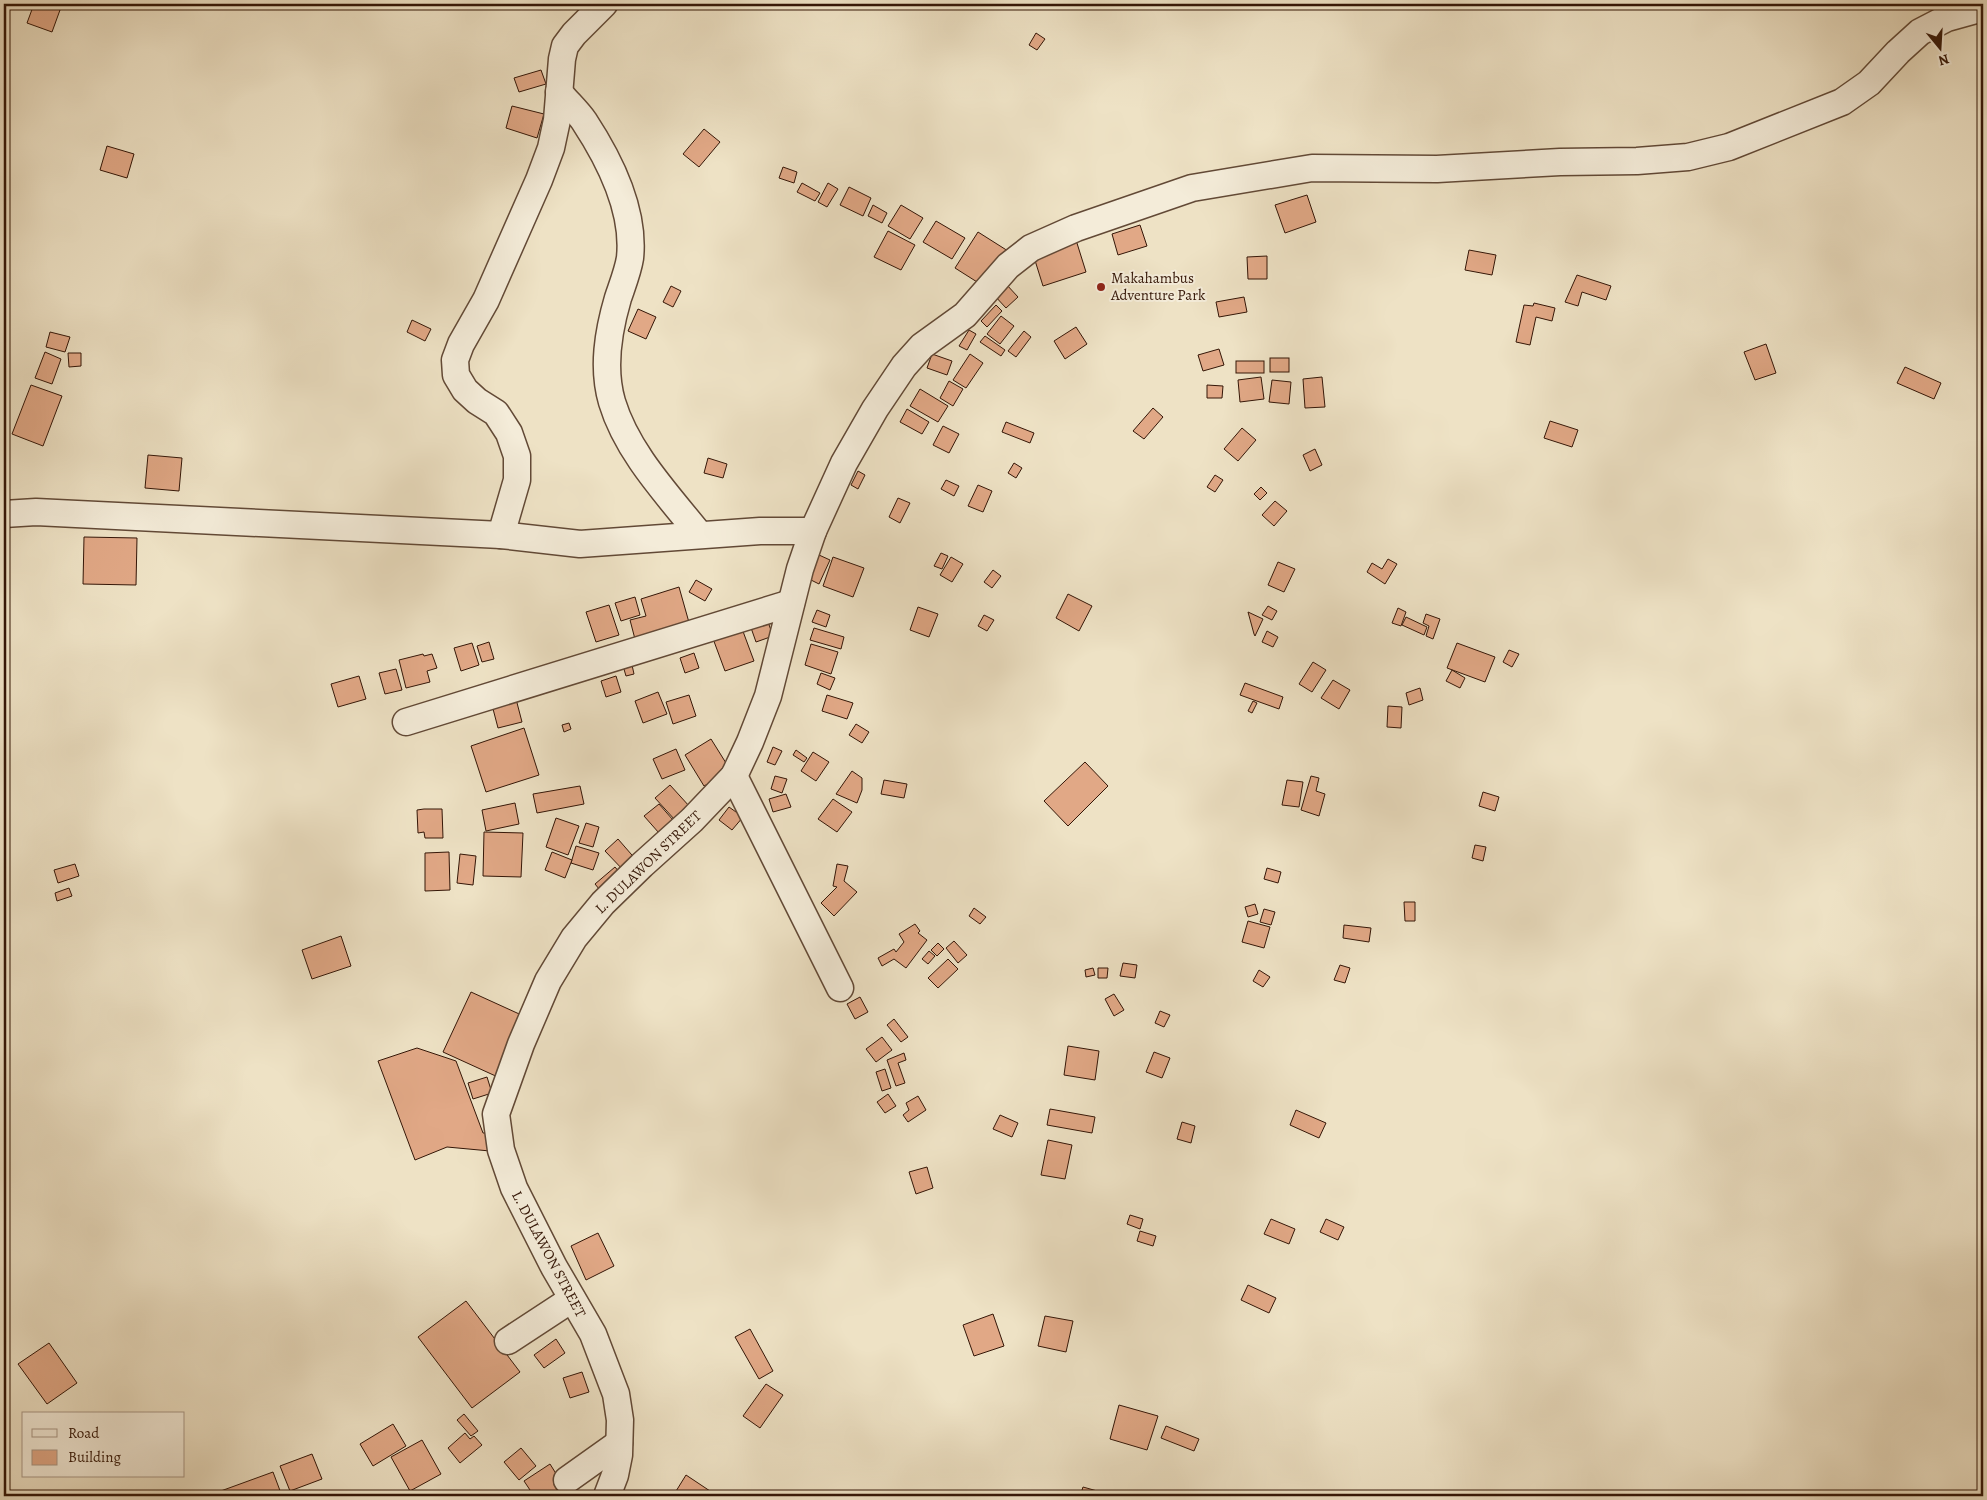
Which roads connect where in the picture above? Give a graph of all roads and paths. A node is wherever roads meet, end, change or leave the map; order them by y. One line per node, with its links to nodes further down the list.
1 (604, 4): 3 (street)
2 (1983, 8): 5 (street, L. DULAWON STREET)
3 (559, 92): 6 (street); 7 (street)
4 (4, 514): 7 (street)
5 (813, 531): 6 (street); 8 (street, L. DULAWON STREET)
6 (699, 534): 7 (street)
7 (501, 535)
8 (791, 602): 9 (street); 10 (street, L. DULAWON STREET)
9 (406, 722)
10 (734, 776): 11 (street); 12 (street, L. DULAWON STREET)
11 (840, 988)
12 (572, 1299): 13 (street); 14 (street, L. DULAWON STREET)
13 (508, 1341)
14 (619, 1443): 15 (street); 16 (street, L. DULAWON STREET)
15 (567, 1480)
16 (607, 1496)

